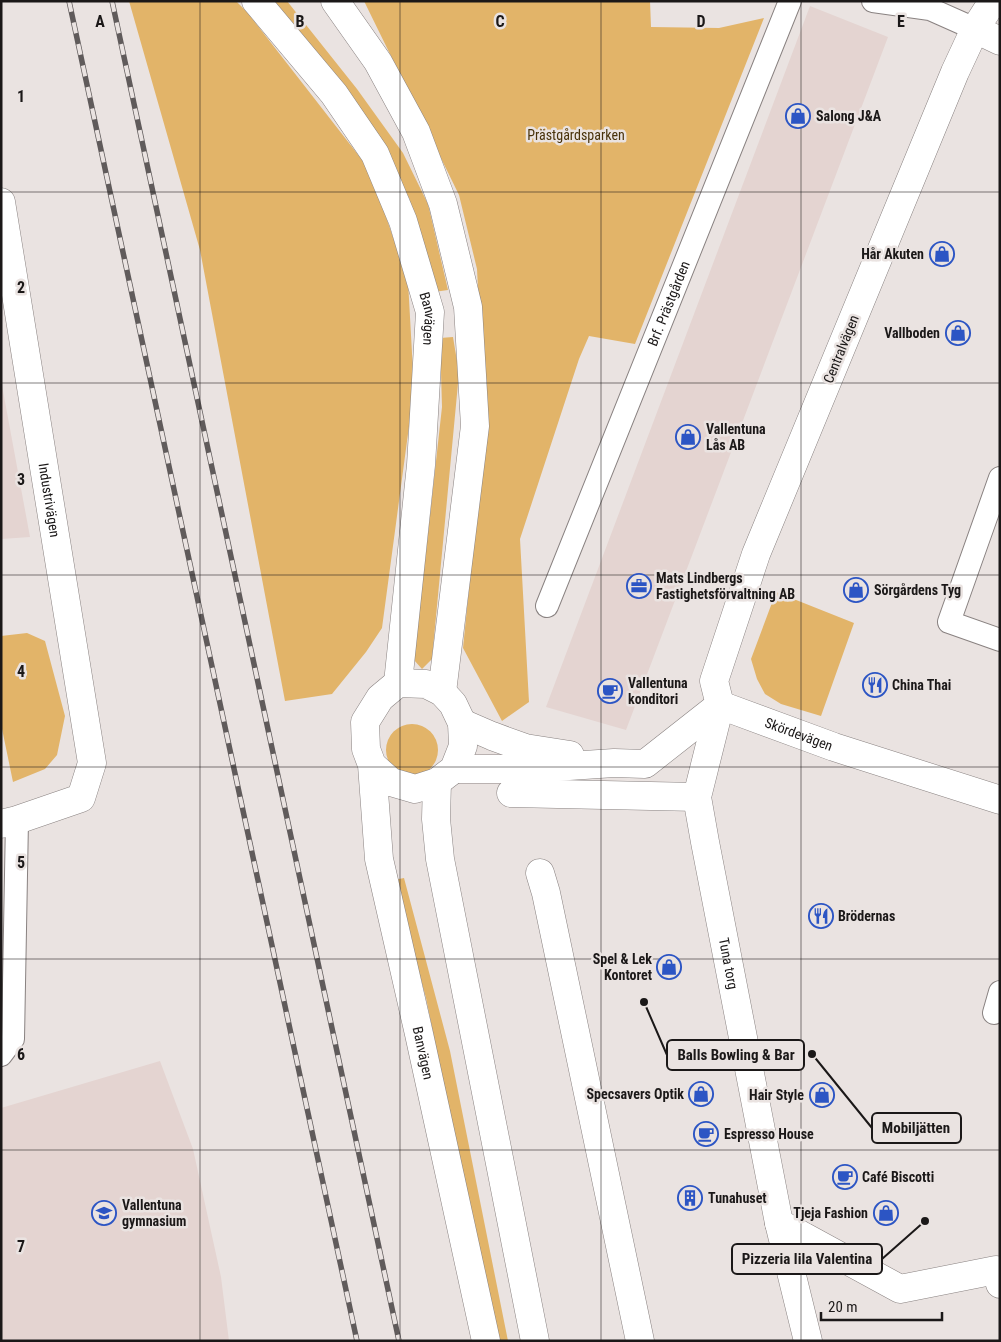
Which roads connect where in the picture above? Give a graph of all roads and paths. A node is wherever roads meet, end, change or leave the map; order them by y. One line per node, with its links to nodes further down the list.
1 (256, 1): 13 (street, Banvägen)
2 (335, 1): 14 (street)
3 (790, 1): 11 (lane, Brf. Prästgården)
4 (874, 1): 6 (lane)
5 (993, 1): 6 (street, Centralvägen)
6 (975, 29): 7 (street); 15 (street, Centralvägen)
7 (1000, 41)
8 (1, 202): 9 (street, Industrivägen)
9 (9, 301): 23 (street, Industrivägen)
10 (1000, 478): 12 (lane)
11 (547, 606)
12 (1000, 640)
13 (398, 683): 14 (street); 18 (street, Banvägen)
14 (442, 692): 16 (street)
15 (720, 705): 17 (street); 21 (street, Tuna torg); 22 (street, Skördevägen)
16 (462, 723): 17 (street); 19 (street)
17 (614, 763): 19 (street)
18 (372, 765): 19 (street); 28 (street, Banvägen)
19 (446, 776): 29 (street)
20 (512, 793): 21 (street)
21 (697, 797): 26 (street, Tuna torg)
22 (1000, 800)
23 (9, 822): 25 (lane)
24 (540, 873): 30 (street)
25 (1, 1055)
26 (779, 1223): 27 (street); 31 (street, Tuna torg)
27 (998, 1275)
28 (486, 1341)
29 (535, 1341)
30 (640, 1341)
31 (808, 1341)

